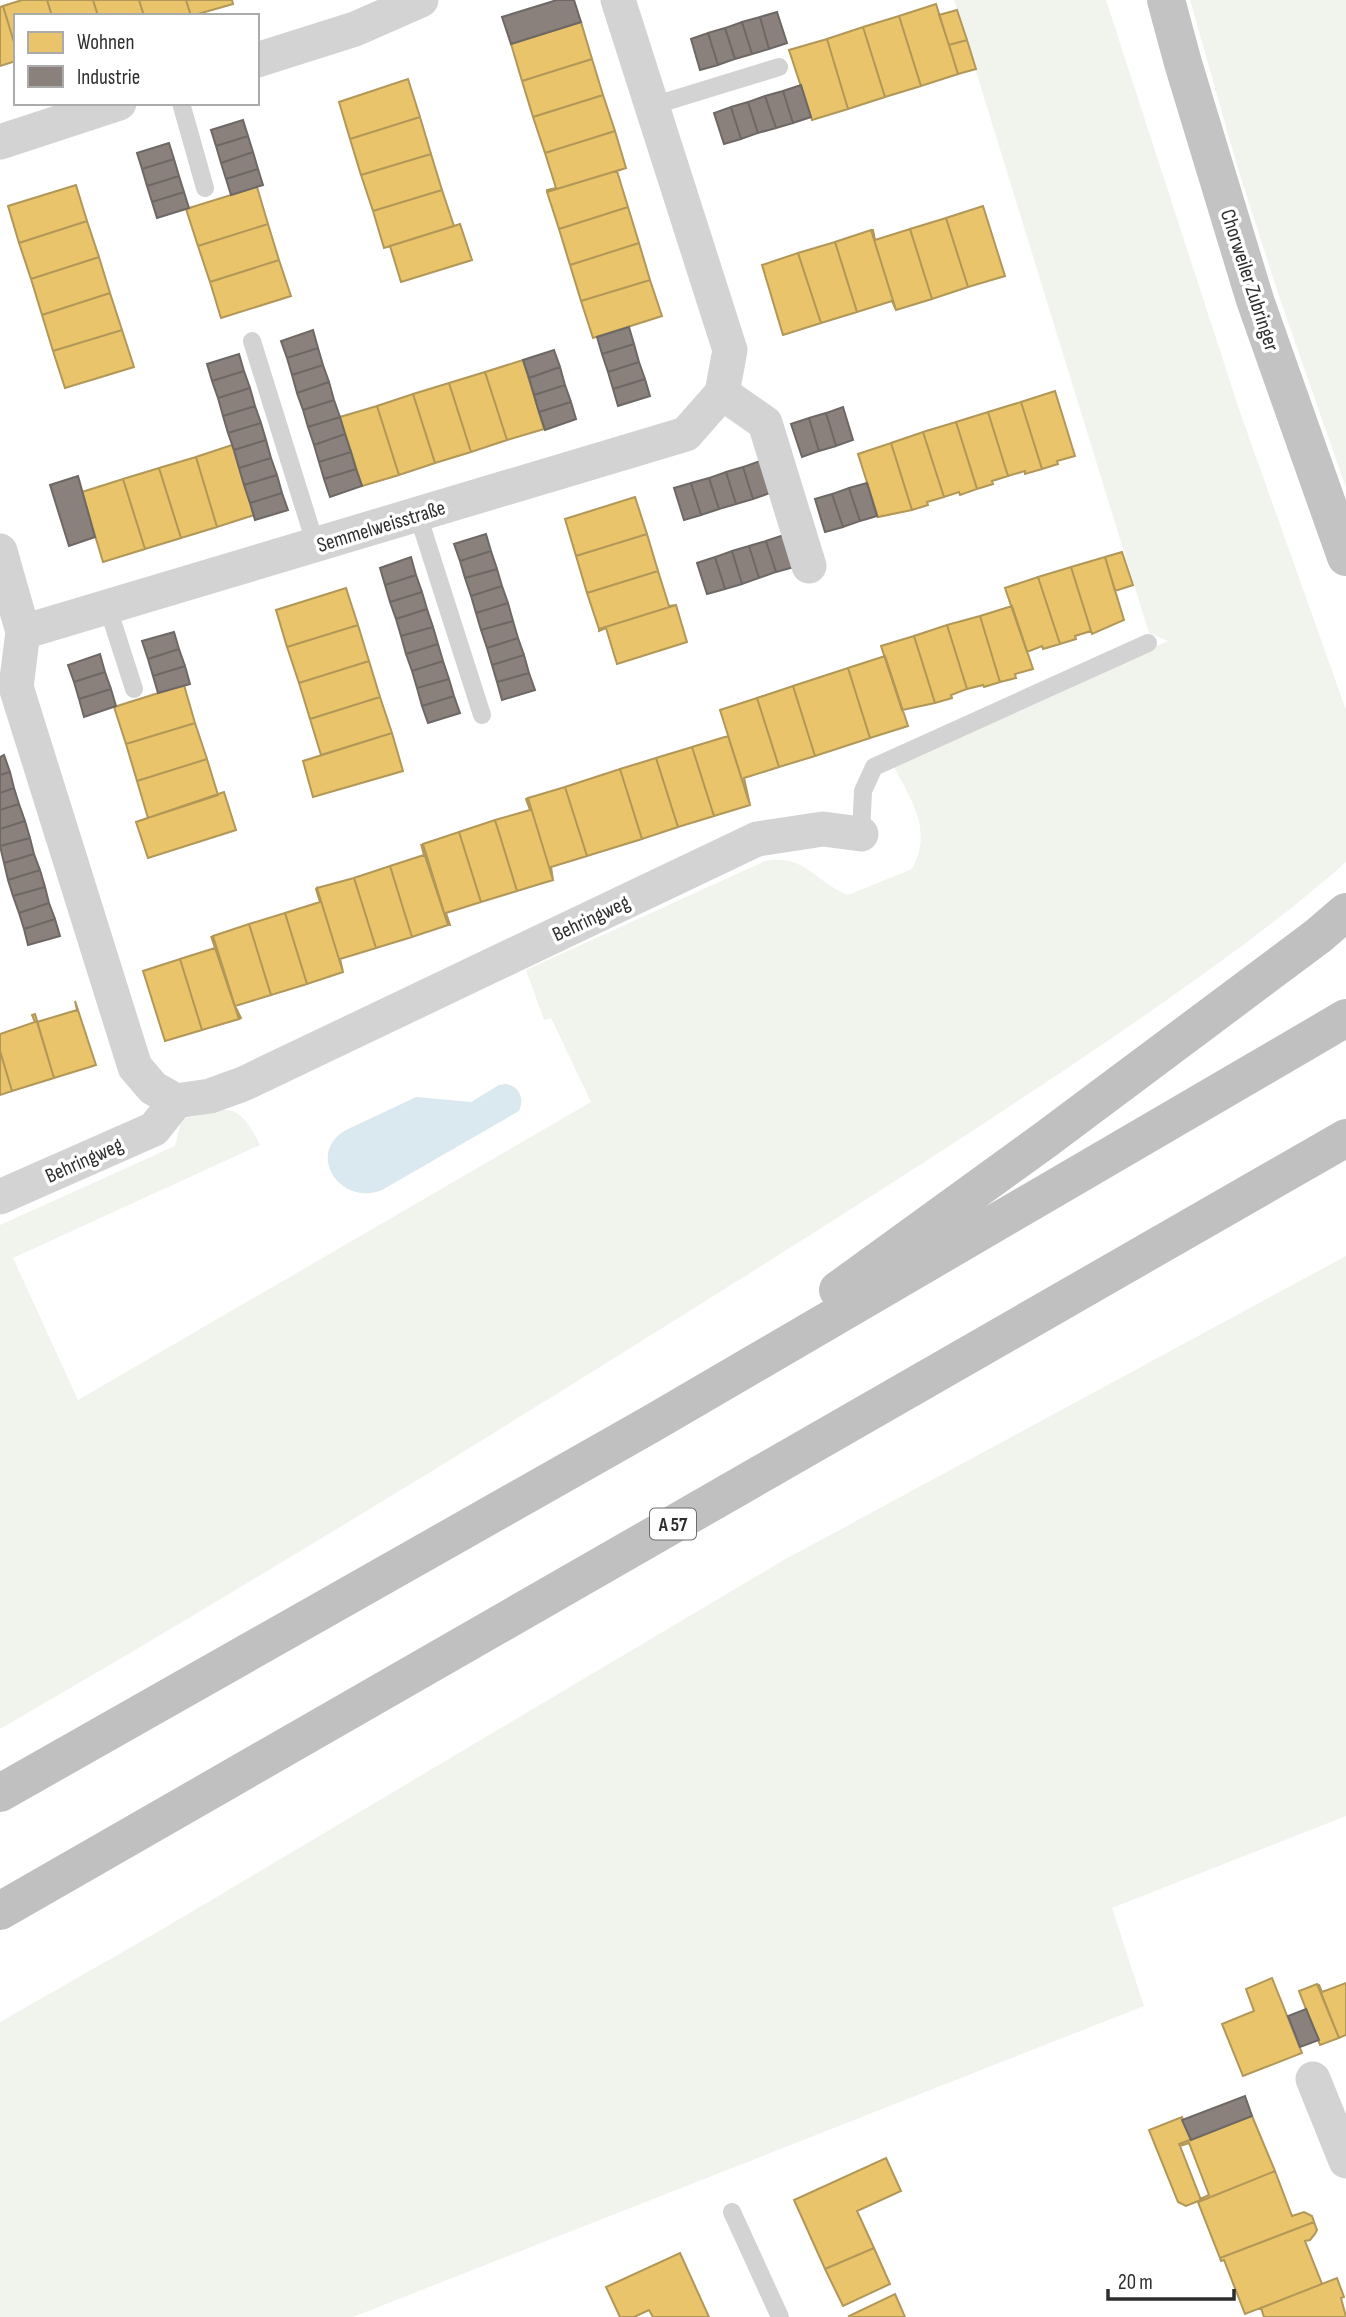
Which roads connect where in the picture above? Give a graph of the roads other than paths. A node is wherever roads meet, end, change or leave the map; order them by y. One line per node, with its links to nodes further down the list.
1 (421, 0): 4 (street)
2 (618, 0): 8 (street)
3 (1166, 0): 16 (highway, Chorweiler Zubringer)
4 (259, 59)
5 (779, 67): 8 (lane)
6 (113, 105): 9 (street)
7 (182, 105): 10 (lane)
8 (652, 106): 12 (street)
9 (0, 142)
10 (205, 188)
11 (252, 341): 14 (lane)
12 (722, 393): 13 (street, Semmelweisstraße); 17 (street)
13 (418, 515): 14 (street, Semmelweisstraße); 23 (lane)
14 (316, 546): 18 (street, Semmelweisstraße)
15 (0, 551): 19 (street)
16 (1346, 557)
17 (809, 566)
18 (108, 608): 19 (street, Semmelweisstraße); 22 (lane)
19 (23, 632): 21 (street)
20 (1148, 643): 24 (lane, Behringweg)
21 (8, 689): 27 (street)
22 (134, 689)
23 (482, 715)
24 (861, 834): 27 (street, Behringweg)
25 (1346, 912): 30 (highway)
26 (1346, 1018): 30 (highway)
27 (176, 1101): 29 (street, Behringweg)
28 (1346, 1138): 32 (highway, A 57)
29 (0, 1197)
30 (651, 1424): 31 (highway)
31 (0, 1793)
32 (0, 1911)
33 (1313, 2079): 34 (street)
34 (1346, 2161)
35 (732, 2212): 36 (lane)
36 (780, 2317)

